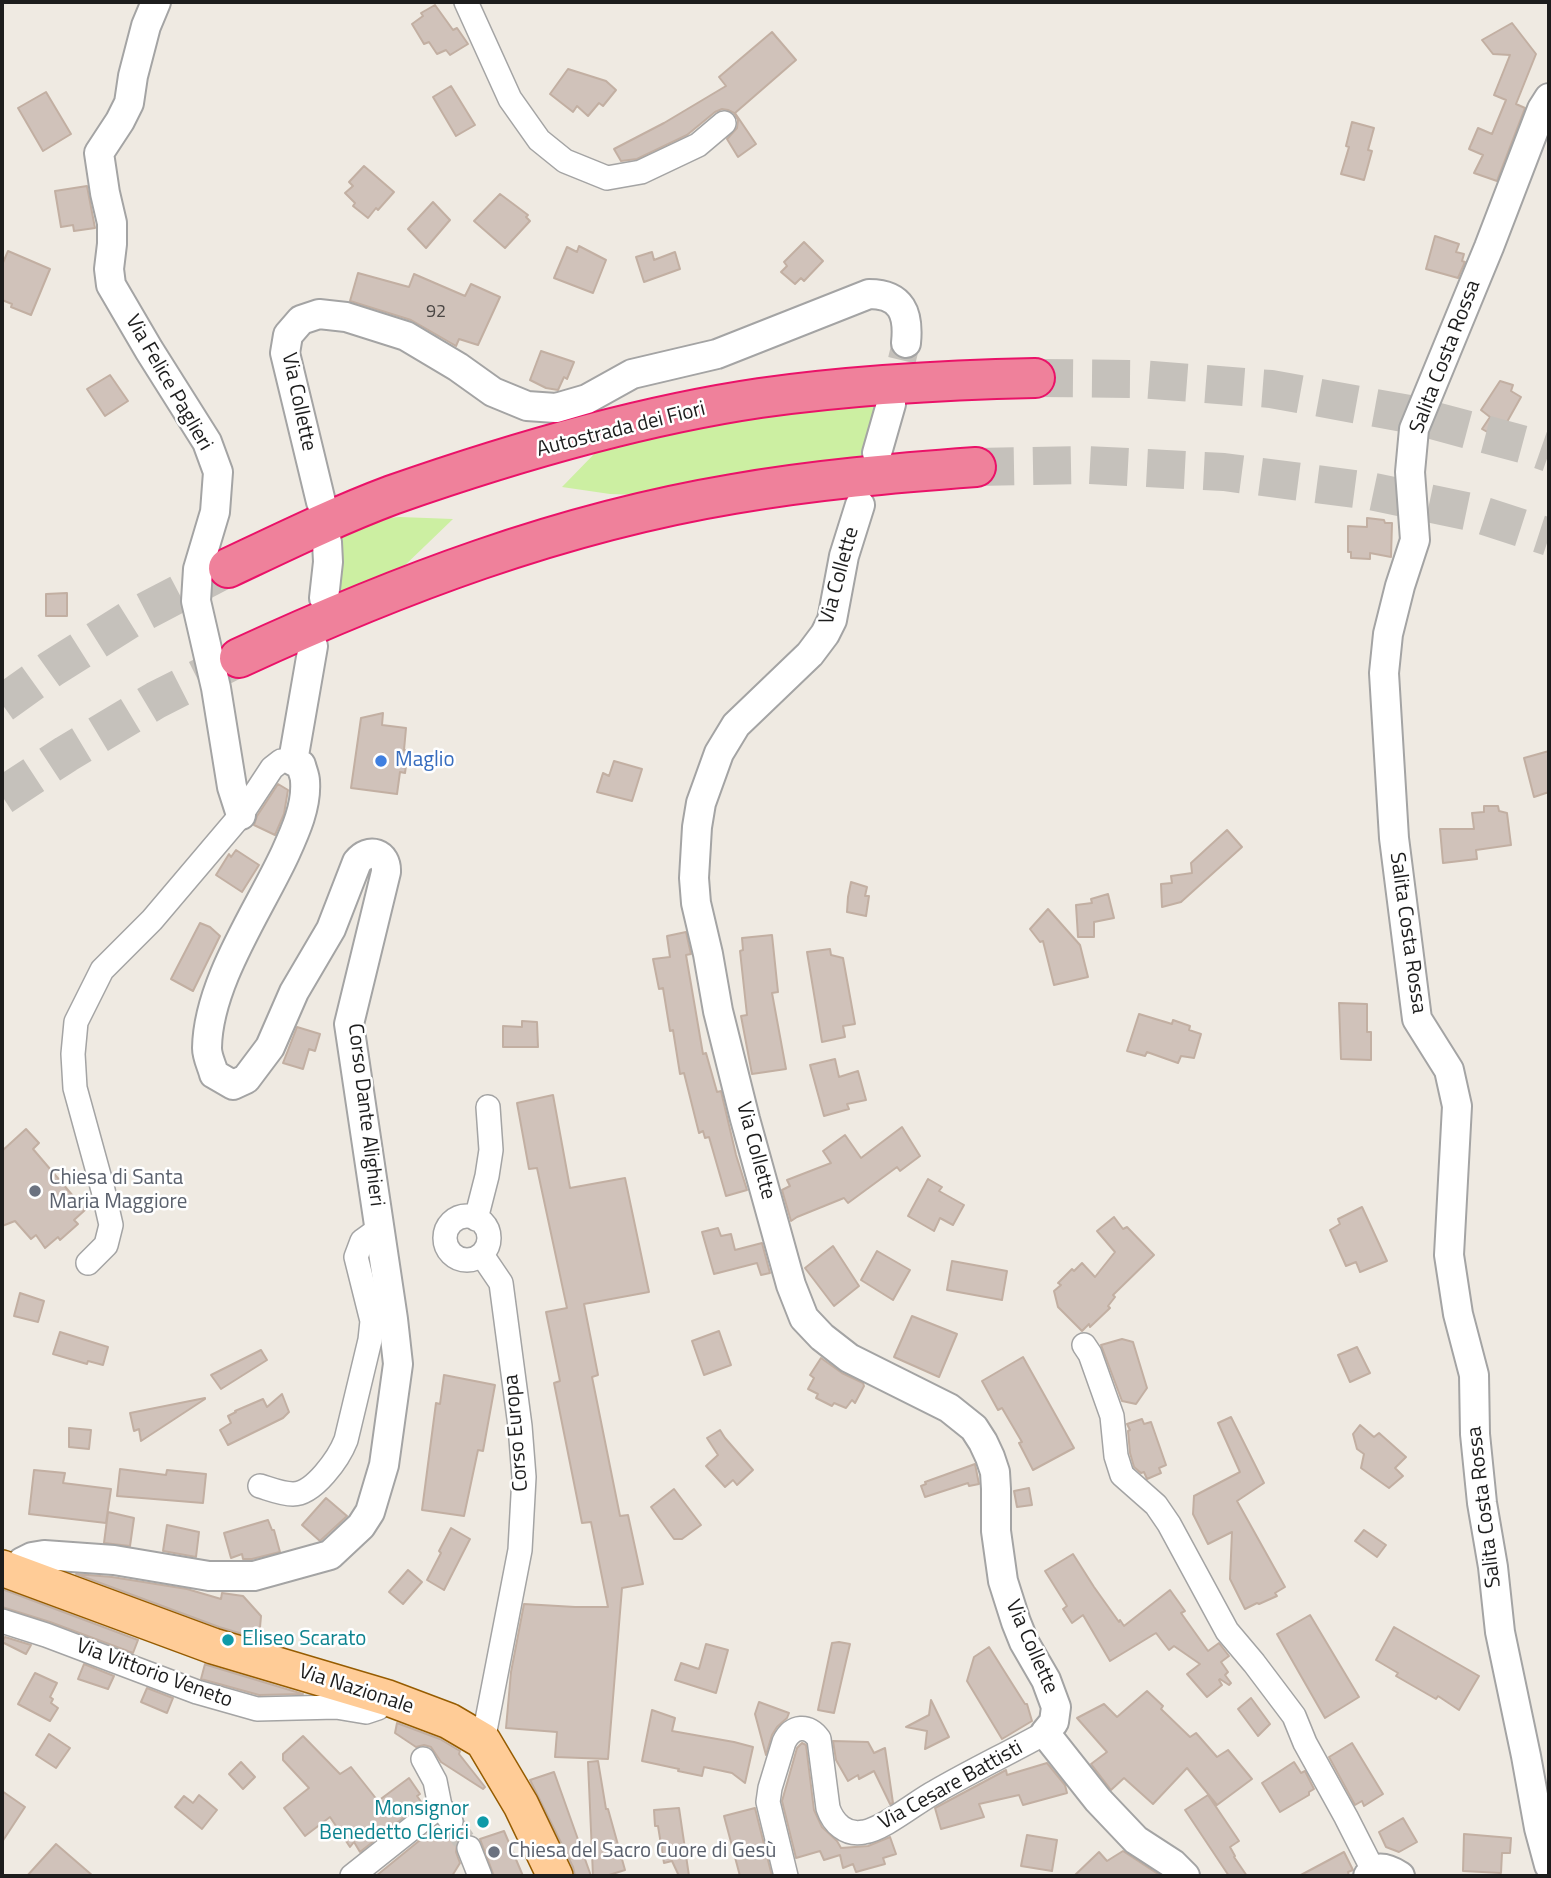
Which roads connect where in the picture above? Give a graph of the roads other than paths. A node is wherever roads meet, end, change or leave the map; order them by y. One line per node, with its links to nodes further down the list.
1 (156, 2): 18 (street, Via Felice Paglieri)
2 (466, 2): 4 (street)
3 (1549, 98): 33 (street, Salita Costa Rossa)
4 (724, 123)
5 (906, 343): 10 (street, Via Collette)
6 (1035, 377): 13 (highway, Autostrada dei Fiori)
7 (891, 404): 8 (street)
8 (877, 453)
9 (976, 467): 16 (highway)
10 (321, 502)
11 (860, 505): 29 (street, Via Collette)
12 (327, 542): 14 (street)
13 (228, 568)
14 (324, 598)
15 (313, 646): 17 (street)
16 (239, 658)
17 (293, 761): 18 (street); 21 (street, Corso Dante Alighieri)
18 (241, 815): 23 (street)
19 (488, 1107): 20 (street)
20 (476, 1219): 22 (street); 22 (street)
21 (380, 1228): 25 (street); 26 (street, Corso Dante Alighieri)
22 (482, 1255): 30 (street, Corso Europa)
23 (88, 1263)
24 (1084, 1345): 34 (street)
25 (260, 1486)
26 (10, 1571): 28 (main road, Via Nazionale)
27 (2, 1621): 28 (street, Via Vittorio Veneto)
28 (388, 1698): 30 (main road, Via Nazionale)
29 (1045, 1733): 38 (street, Via Cesare Battisti); 39 (street)
30 (483, 1741): 37 (main road, Via Nazionale)
31 (423, 1759): 35 (street)
32 (469, 1848): 36 (street)
33 (1549, 1865)
34 (1370, 1873): 40 (street)
35 (352, 1876)
36 (480, 1876)
37 (555, 1876)
38 (786, 1876)
39 (1185, 1876)
40 (1400, 1876)

